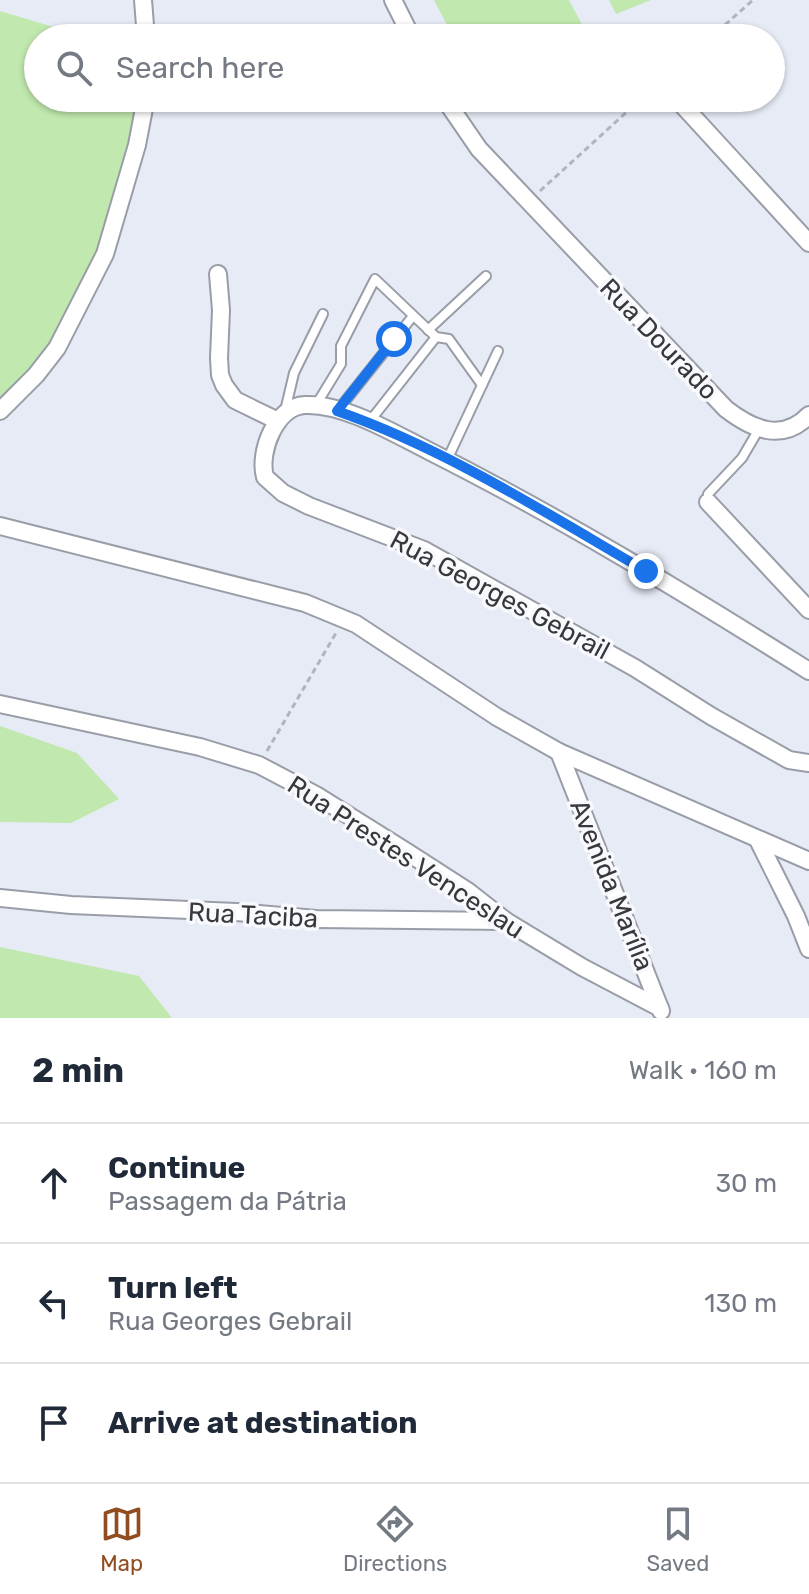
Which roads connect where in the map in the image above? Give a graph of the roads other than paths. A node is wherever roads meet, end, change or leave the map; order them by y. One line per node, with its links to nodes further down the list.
1 (143, 0): 3 (street)
2 (393, 0): 4 (street)
3 (145, 24)
4 (405, 24)
5 (143, 112): 18 (street)
6 (454, 112): 23 (street, Rua Dourado)
7 (689, 112): 8 (street)
8 (809, 243)
9 (218, 274): 21 (street)
10 (486, 276): 13 (lane)
11 (323, 314): 21 (lane)
12 (413, 316): 13 (lane); 17 (lane); 19 (lane)
13 (428, 330): 14 (lane)
14 (436, 337): 16 (lane); 22 (lane)
15 (498, 351): 16 (lane)
16 (482, 385): 24 (lane)
17 (316, 406): 19 (street); 21 (street)
18 (0, 411)
19 (337, 411): 22 (street)
20 (809, 415): 23 (street)
21 (282, 416): 31 (street, Rua Georges Gebrail)
22 (370, 422): 24 (street)
23 (759, 429): 25 (lane)
24 (447, 460): 28 (street)
25 (708, 502): 27 (street)
26 (0, 526): 30 (street)
27 (809, 610)
28 (809, 671)
29 (0, 704): 35 (street, Rua Prestes Venceslau)
30 (559, 752): 32 (street); 37 (street, Avenida Marília)
31 (809, 763)
32 (758, 840): 33 (street); 36 (street)
33 (809, 861)
34 (0, 898): 35 (street, Rua Taciba)
35 (506, 921): 37 (street, Rua Prestes Venceslau)
36 (809, 949)
37 (662, 1013)

